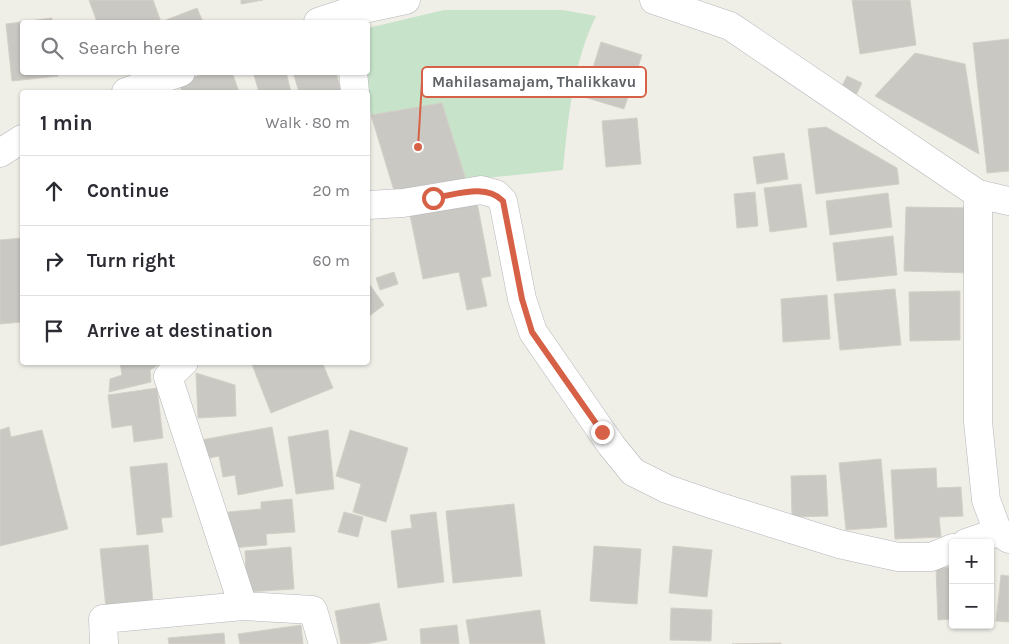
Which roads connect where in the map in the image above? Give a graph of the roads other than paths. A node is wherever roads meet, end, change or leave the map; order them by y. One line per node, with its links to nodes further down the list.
1 (406, 0): 3 (street)
2 (663, 1): 11 (street)
3 (346, 18): 4 (street)
4 (332, 20)
5 (173, 75): 7 (street)
6 (353, 75): 8 (street)
7 (132, 90)
8 (356, 90)
9 (20, 140): 10 (street)
10 (0, 153)
11 (978, 194): 12 (street); 15 (street)
12 (1009, 201)
13 (370, 204): 17 (street)
14 (181, 365): 18 (street)
15 (1003, 535): 16 (street)
16 (984, 539)
17 (949, 550)
18 (243, 606): 19 (street); 20 (street)
19 (104, 644)
20 (323, 644)

